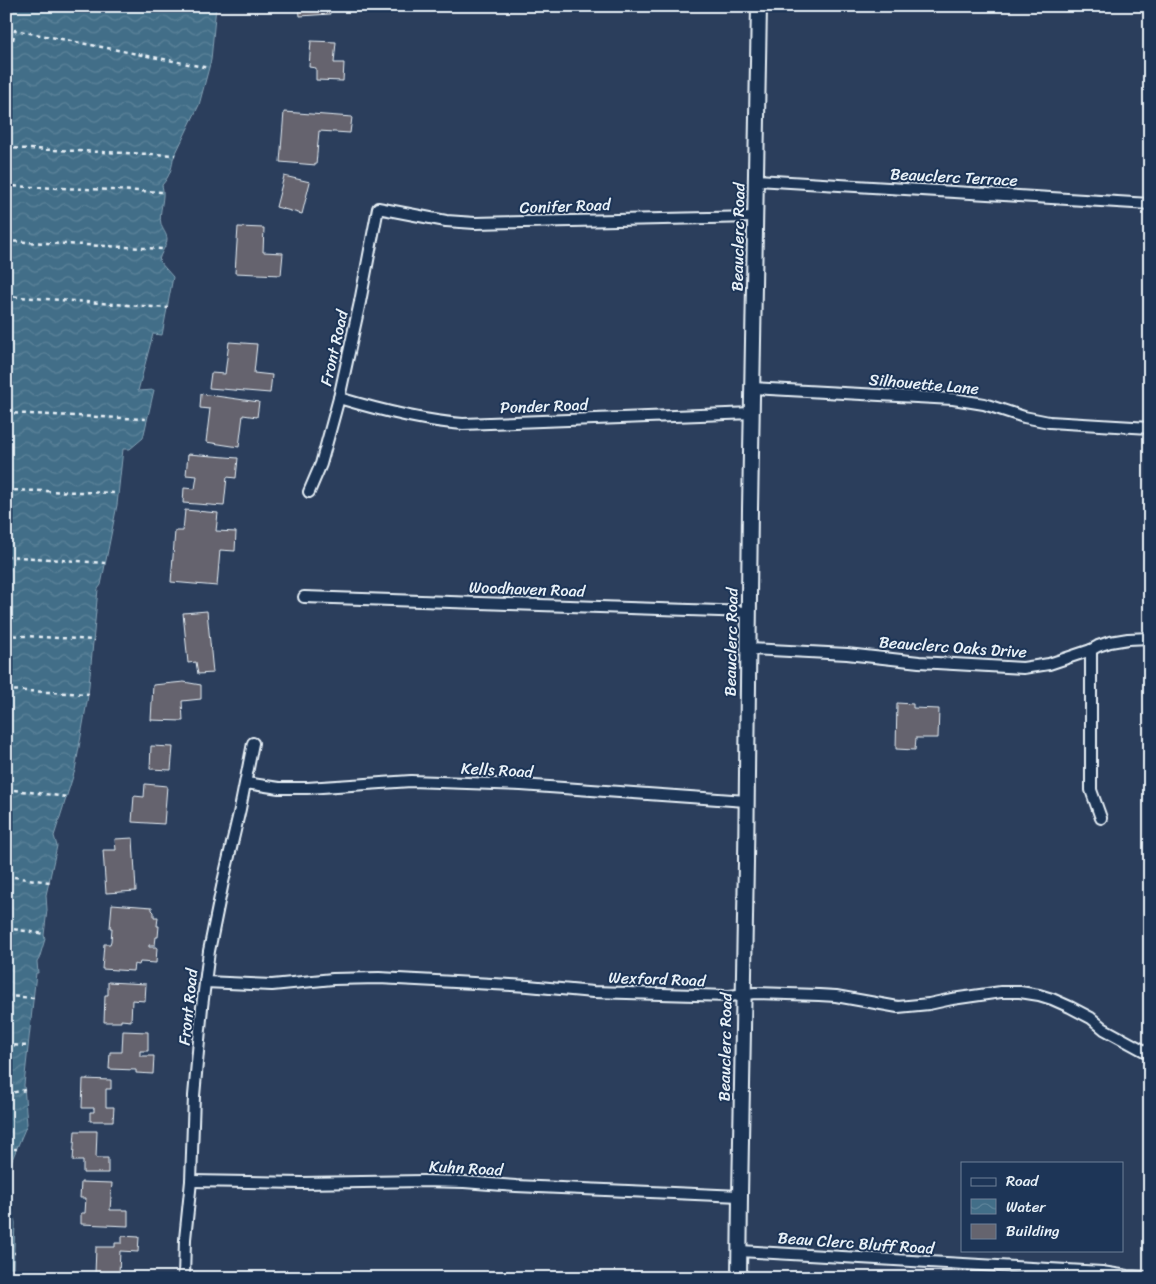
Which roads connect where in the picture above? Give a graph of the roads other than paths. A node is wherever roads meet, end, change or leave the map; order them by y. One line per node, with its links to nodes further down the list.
1 (759, 6): 2 (street, Beauclerc Road)
2 (757, 180): 3 (street, Beauclerc Terrace); 5 (street, Beauclerc Road)
3 (1150, 204)
4 (378, 208): 5 (street, Conifer Road); 7 (street, Front Road)
5 (755, 217): 6 (street, Beauclerc Road)
6 (753, 388): 8 (street, Beauclerc Road); 9 (street, Silhouette Lane)
7 (339, 398): 8 (street, Ponder Road); 10 (street, Front Road)
8 (753, 413): 12 (street, Beauclerc Road)
9 (1150, 428)
10 (309, 492)
11 (304, 597): 12 (street, Woodhaven Road)
12 (750, 612): 14 (street, Beauclerc Road)
13 (1150, 638): 15 (street, Beauclerc Oaks Drive)
14 (749, 649): 15 (street, Beauclerc Oaks Drive); 18 (street, Beauclerc Road)
15 (1091, 650): 19 (street)
16 (253, 743): 17 (street, Front Road)
17 (246, 783): 18 (street, Kells Road); 20 (street, Front Road)
18 (746, 801): 21 (street, Beauclerc Road)
19 (1101, 818)
20 (206, 982): 21 (street, Wexford Road); 23 (street, Front Road)
21 (744, 994): 22 (street, Wexford Road); 24 (street, Beauclerc Road)
22 (1150, 1054)
23 (191, 1181): 24 (street, Kuhn Road); 27 (street, Front Road)
24 (740, 1196): 25 (street, Beauclerc Road)
25 (740, 1250): 26 (street, Beau Clerc Bluff Road); 28 (street, Beauclerc Road)
26 (1150, 1277)
27 (184, 1278)
28 (739, 1278)

